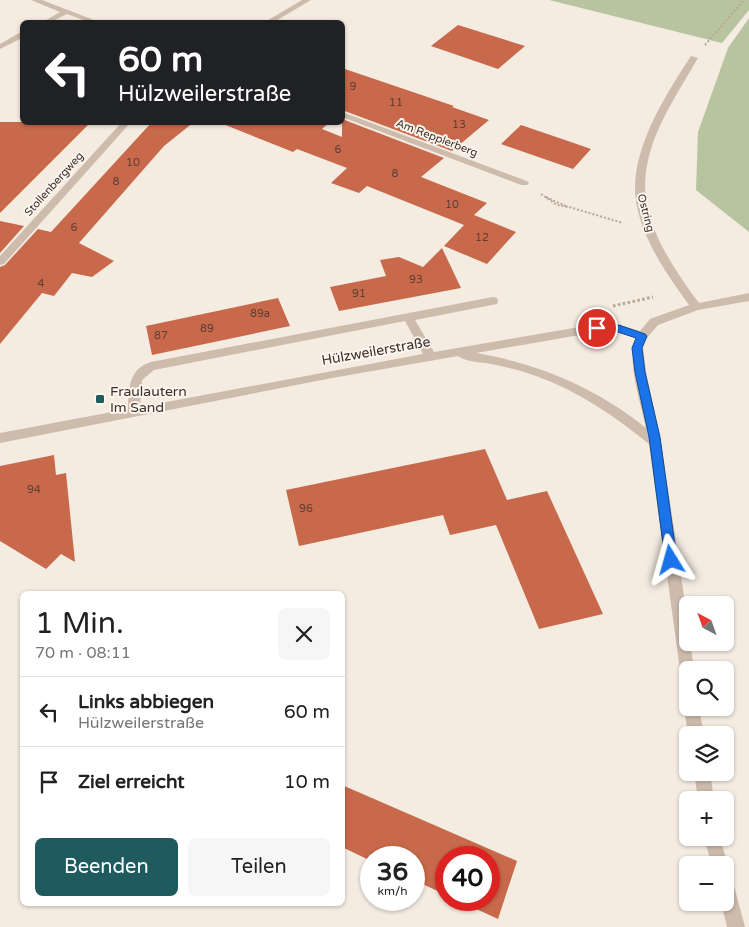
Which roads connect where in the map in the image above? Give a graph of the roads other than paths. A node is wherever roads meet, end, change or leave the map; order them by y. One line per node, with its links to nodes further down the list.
1 (35, 0): 3 (street)
2 (307, 0): 6 (street)
3 (65, 12): 4 (street); 5 (street)
4 (50, 20)
5 (89, 20)
6 (272, 20)
7 (20, 36): 8 (street)
8 (0, 47)
9 (694, 58): 16 (street, Ostring)
10 (345, 115): 12 (street, Am Repplerberg)
11 (124, 125): 13 (street, Stollenbergweg)
12 (524, 183)
13 (0, 262)
14 (749, 297): 16 (street)
15 (493, 300): 17 (street)
16 (696, 307): 18 (street)
17 (407, 316): 20 (street); 21 (street)
18 (642, 336): 19 (street, Hülzweilerstraße); 23 (street)
19 (451, 353): 20 (street, Hülzweilerstraße); 23 (street)
20 (430, 357): 21 (street, Hülzweilerstraße)
21 (134, 411): 22 (street, Hülzweilerstraße)
22 (0, 438)
23 (655, 442): 24 (street)
24 (686, 661)
25 (732, 911): 26 (street)
26 (736, 927)

